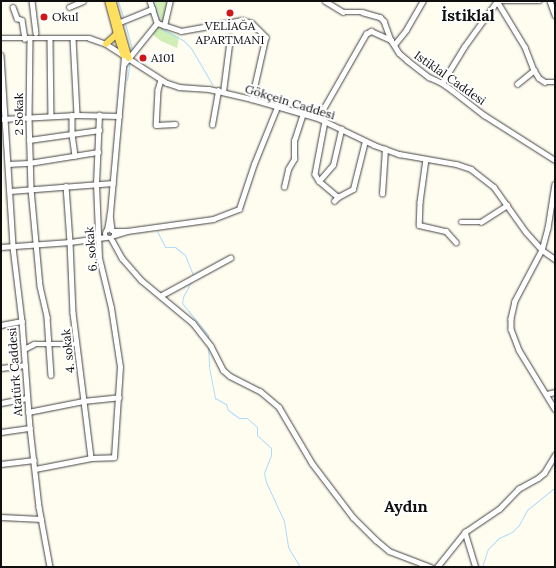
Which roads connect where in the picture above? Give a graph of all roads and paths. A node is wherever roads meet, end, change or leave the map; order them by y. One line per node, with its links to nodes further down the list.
1 (32, 1): 18 (street)
2 (83, 1): 13 (street)
3 (108, 1): 19 (main road)
4 (113, 1): 16 (main road)
5 (150, 1): 14 (street)
6 (170, 1): 17 (street)
7 (325, 1): 25 (street, Istiklal Caddesi)
8 (423, 1): 25 (street)
9 (497, 1): 10 (street); 31 (street); 35 (street)
10 (540, 1)
11 (550, 1): 15 (street)
12 (13, 7): 24 (street, 2 Sokak)
13 (69, 7)
14 (152, 9): 16 (street); 17 (street)
15 (555, 15)
16 (123, 20): 29 (main road)
17 (161, 25): 29 (street); 39 (street)
18 (36, 33)
19 (118, 34): 26 (main road); 28 (main road)
20 (230, 37): 38 (street)
21 (1, 38): 24 (street, Gökçein Caddesi)
22 (50, 38): 23 (street, Gökçein Caddesi); 24 (street, Gökçein Caddesi); 45 (street)
23 (73, 38): 26 (street, Gökçein Caddesi); 43 (street)
24 (27, 39): 47 (street, 2 Sokak)
25 (392, 42): 35 (street, Istiklal Caddesi); 48 (street)
26 (106, 44): 28 (street, Gökçein Caddesi)
27 (1, 55): 32 (street, Atatürk Caddesi)
28 (124, 55): 29 (street, Gökçein Caddesi); 30 (street)
29 (129, 58): 30 (street); 33 (street, Gökçein Caddesi)
30 (124, 64): 46 (street)
31 (534, 70): 34 (street); 36 (street)
32 (1, 79): 49 (street, Atatürk Caddesi)
33 (161, 80): 37 (street, Gökçein Caddesi); 51 (street)
34 (555, 82)
35 (442, 83): 62 (street, Istiklal Caddesi)
36 (517, 84)
37 (218, 91): 38 (street, Gökçein Caddesi); 52 (street)
38 (223, 92): 39 (street, Gökçein Caddesi)
39 (252, 99): 40 (street, Gökçein Caddesi)
40 (277, 107): 41 (street, Gökçein Caddesi); 80 (street)
41 (303, 114): 48 (street, Gökçein Caddesi); 70 (street)
42 (72, 115): 43 (street); 45 (street); 55 (street)
43 (77, 115): 44 (street)
44 (99, 115): 46 (street); 54 (street, 6. sokak)
45 (51, 116): 47 (street)
46 (119, 116): 66 (street)
47 (28, 118): 49 (street); 56 (street, 2 Sokak)
48 (318, 118): 50 (street, Gökçein Caddesi)
49 (3, 119): 64 (street, Atatürk Caddesi)
50 (325, 121): 53 (street, Gökçein Caddesi); 65 (street)
51 (175, 124)
52 (212, 125)
53 (341, 129): 57 (street, Gökçein Caddesi); 65 (street)
54 (99, 130): 55 (street); 59 (street, 6. sokak)
55 (72, 134): 56 (street); 60 (street)
56 (29, 140): 63 (street, 2 Sokak)
57 (365, 141): 58 (street, Gökçein Caddesi); 74 (street)
58 (384, 149): 61 (street, Gökçein Caddesi); 73 (street)
59 (98, 152): 60 (street); 67 (street, 6. sokak)
60 (75, 156): 63 (street)
61 (426, 159): 76 (street, Gökçein Caddesi); 84 (street)
62 (555, 160)
63 (29, 163): 64 (street); 71 (street, 2 Sokak)
64 (8, 164): 72 (street, Atatürk Caddesi)
65 (319, 182): 74 (street)
66 (113, 183): 67 (street); 77 (street)
67 (96, 184): 69 (street); 82 (street, 6. sokak)
68 (555, 184): 88 (street)
69 (66, 186): 71 (street); 83 (street, 4. sokak)
70 (284, 187)
71 (31, 189): 72 (street); 85 (street, 2 Sokak)
72 (10, 191): 87 (street, Atatürk Caddesi)
73 (382, 194)
74 (338, 197): 75 (street)
75 (334, 201)
76 (507, 205): 78 (street); 88 (street, Gökçein Caddesi)
77 (110, 213): 79 (street); 80 (street)
78 (461, 222)
79 (107, 230): 80 (street); 81 (street)
80 (113, 233): 81 (street); 91 (street)
81 (106, 237): 82 (street)
82 (99, 239): 83 (street); 102 (street, 6. sokak)
83 (70, 242): 85 (street); 95 (street, 4. sokak)
84 (456, 242)
85 (37, 245): 87 (street); 94 (street, 2 Sokak)
86 (1, 247): 87 (street)
87 (13, 247): 92 (street, Atatürk Caddesi)
88 (542, 250): 90 (street, Gökçein Caddesi); 101 (street)
89 (230, 258): 91 (street)
90 (555, 259)
91 (160, 296): 119 (street)
92 (22, 321): 93 (street); 96 (street, Atatürk Caddesi)
93 (1, 325)
94 (49, 344): 95 (street); 96 (street); 99 (street, 2 Sokak)
95 (77, 344): 104 (street, 4. sokak)
96 (24, 349): 97 (street, Atatürk Caddesi)
97 (25, 365): 98 (street); 103 (street, Atatürk Caddesi)
98 (1, 368)
99 (51, 375)
100 (555, 392): 101 (street)
101 (547, 394): 106 (street)
102 (119, 397): 104 (street); 111 (street, 6. sokak)
103 (27, 398): 105 (street); 107 (street, Atatürk Caddesi)
104 (83, 401): 107 (street); 111 (street, 4. sokak)
105 (1, 403)
106 (555, 409)
107 (28, 412): 108 (street, Atatürk Caddesi)
108 (30, 428): 109 (street); 112 (street, Atatürk Caddesi)
109 (1, 432)
110 (555, 455): 117 (street)
111 (91, 458): 114 (street)
112 (34, 460): 113 (street); 114 (street, Atatürk Caddesi)
113 (1, 464)
114 (35, 469): 116 (street, Atatürk Caddesi)
115 (1, 517): 116 (street)
116 (41, 519): 118 (street, Atatürk Caddesi)
117 (465, 532): 120 (street); 121 (street)
118 (50, 567)
119 (431, 567)
120 (437, 567)
121 (476, 567)

